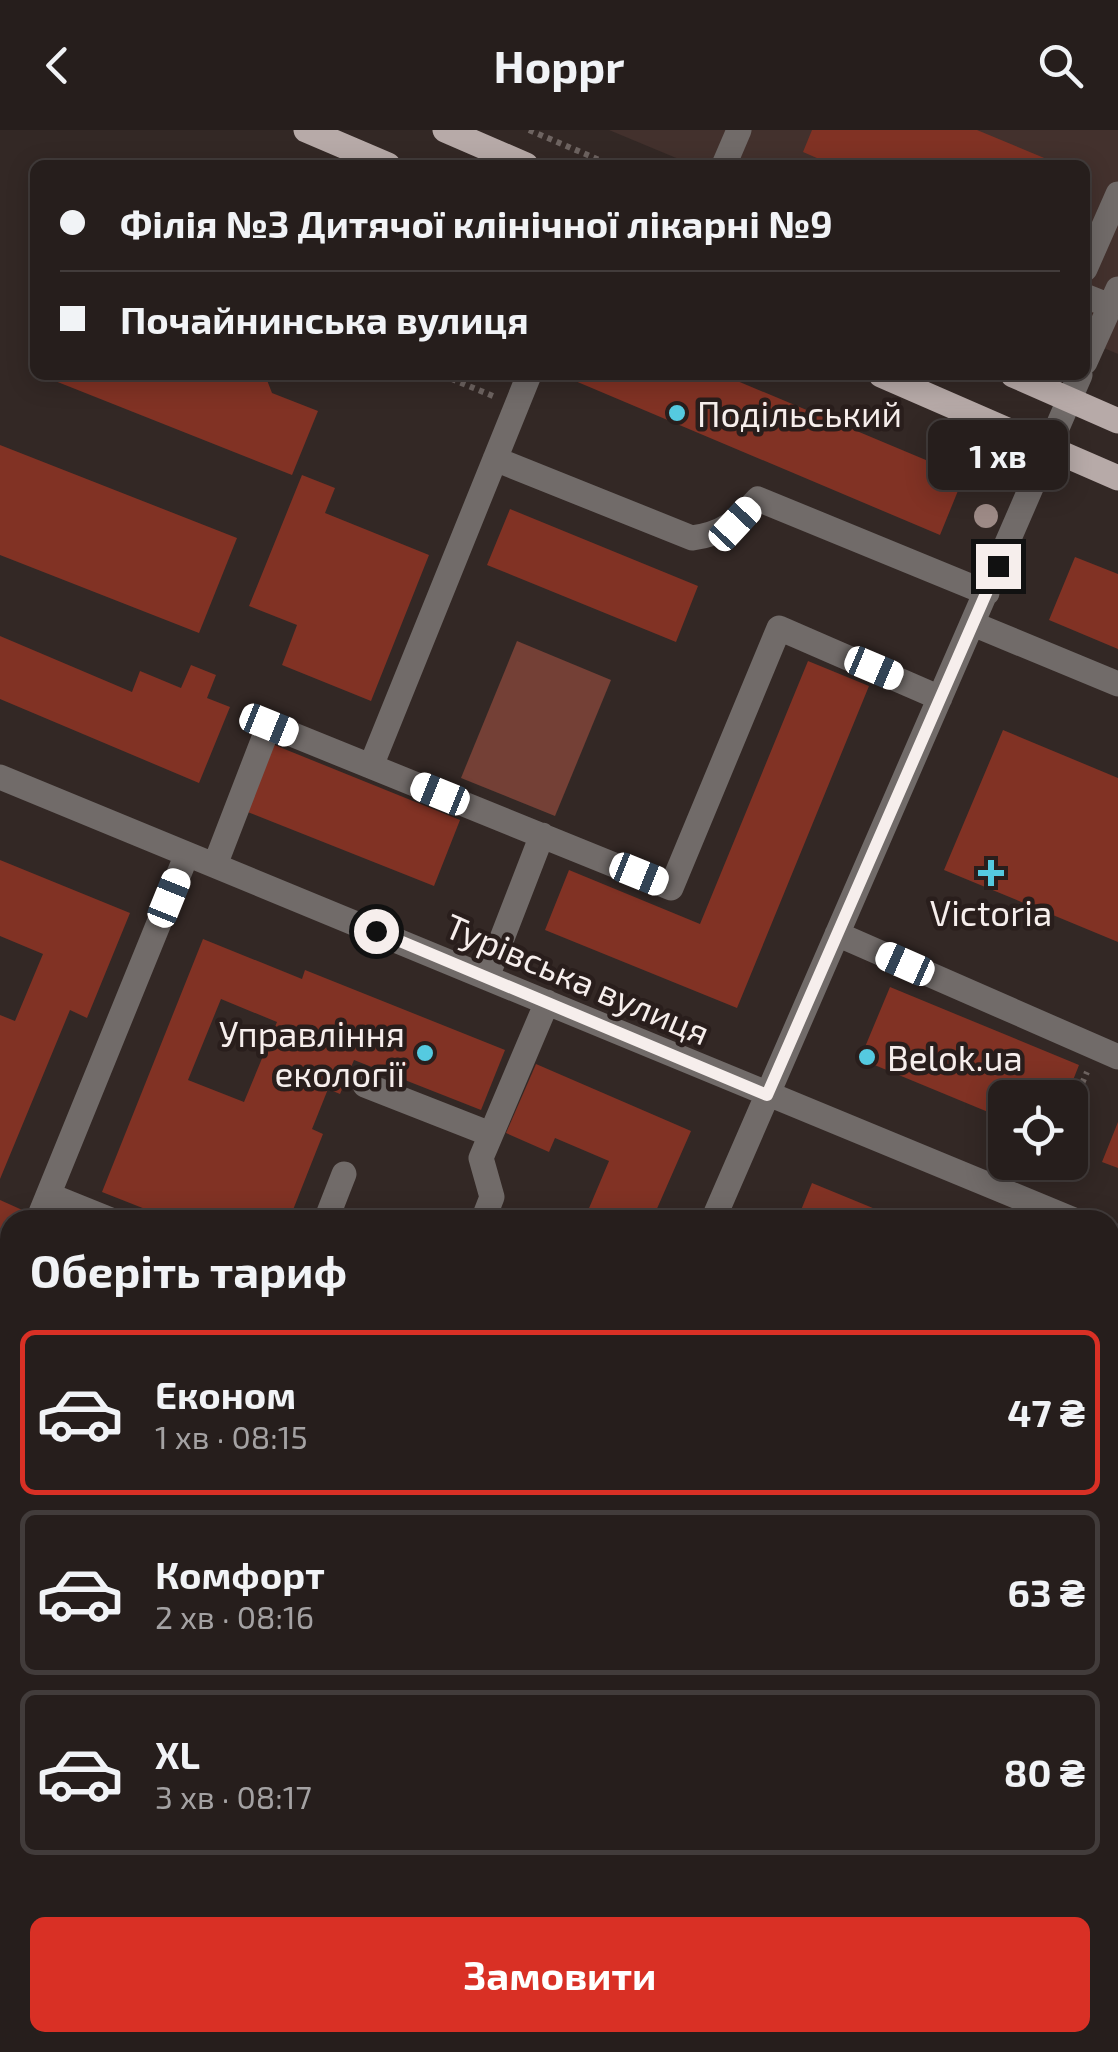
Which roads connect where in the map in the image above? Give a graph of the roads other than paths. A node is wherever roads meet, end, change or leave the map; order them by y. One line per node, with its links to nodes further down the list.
1 (306, 130): 4 (main road)
2 (445, 130): 5 (main road)
3 (739, 130): 6 (street)
4 (376, 160)
5 (514, 160)
6 (726, 160)
7 (1118, 194): 8 (street)
8 (1090, 258)
9 (1114, 298): 10 (street)
10 (1090, 351)
11 (527, 380): 18 (street)
12 (892, 380): 17 (main road)
13 (1024, 380): 15 (main road)
14 (1078, 380): 15 (street)
15 (1069, 400): 16 (main road); 17 (street)
16 (1118, 421)
17 (1048, 448): 19 (main road); 20 (street)
18 (496, 459): 20 (street); 24 (street)
19 (1118, 478)
20 (987, 593): 21 (street)
21 (973, 624): 22 (street); 23 (street)
22 (1118, 684)
23 (940, 698): 26 (street); 29 (street)
24 (371, 766): 26 (street); 28 (street)
25 (0, 776): 27 (street, Турівська вулиця)
26 (542, 836): 30 (street)
27 (187, 854): 28 (street, Турівська вулиця); 37 (street)
28 (215, 864): 30 (street, Турівська вулиця)
29 (837, 934): 32 (street); 34 (street)
30 (487, 976): 31 (street, Турівська вулиця)
31 (547, 1002): 34 (street, Турівська вулиця); 35 (street)
32 (1108, 1052)
33 (365, 1084): 35 (street)
34 (767, 1095): 42 (street); 43 (street, Турівська вулиця)
35 (490, 1134): 41 (street)
36 (344, 1174): 40 (street)
37 (49, 1195): 38 (street); 39 (street)
38 (42, 1210)
39 (86, 1210)
40 (330, 1210)
41 (487, 1210)
42 (716, 1210)
43 (1049, 1210)

